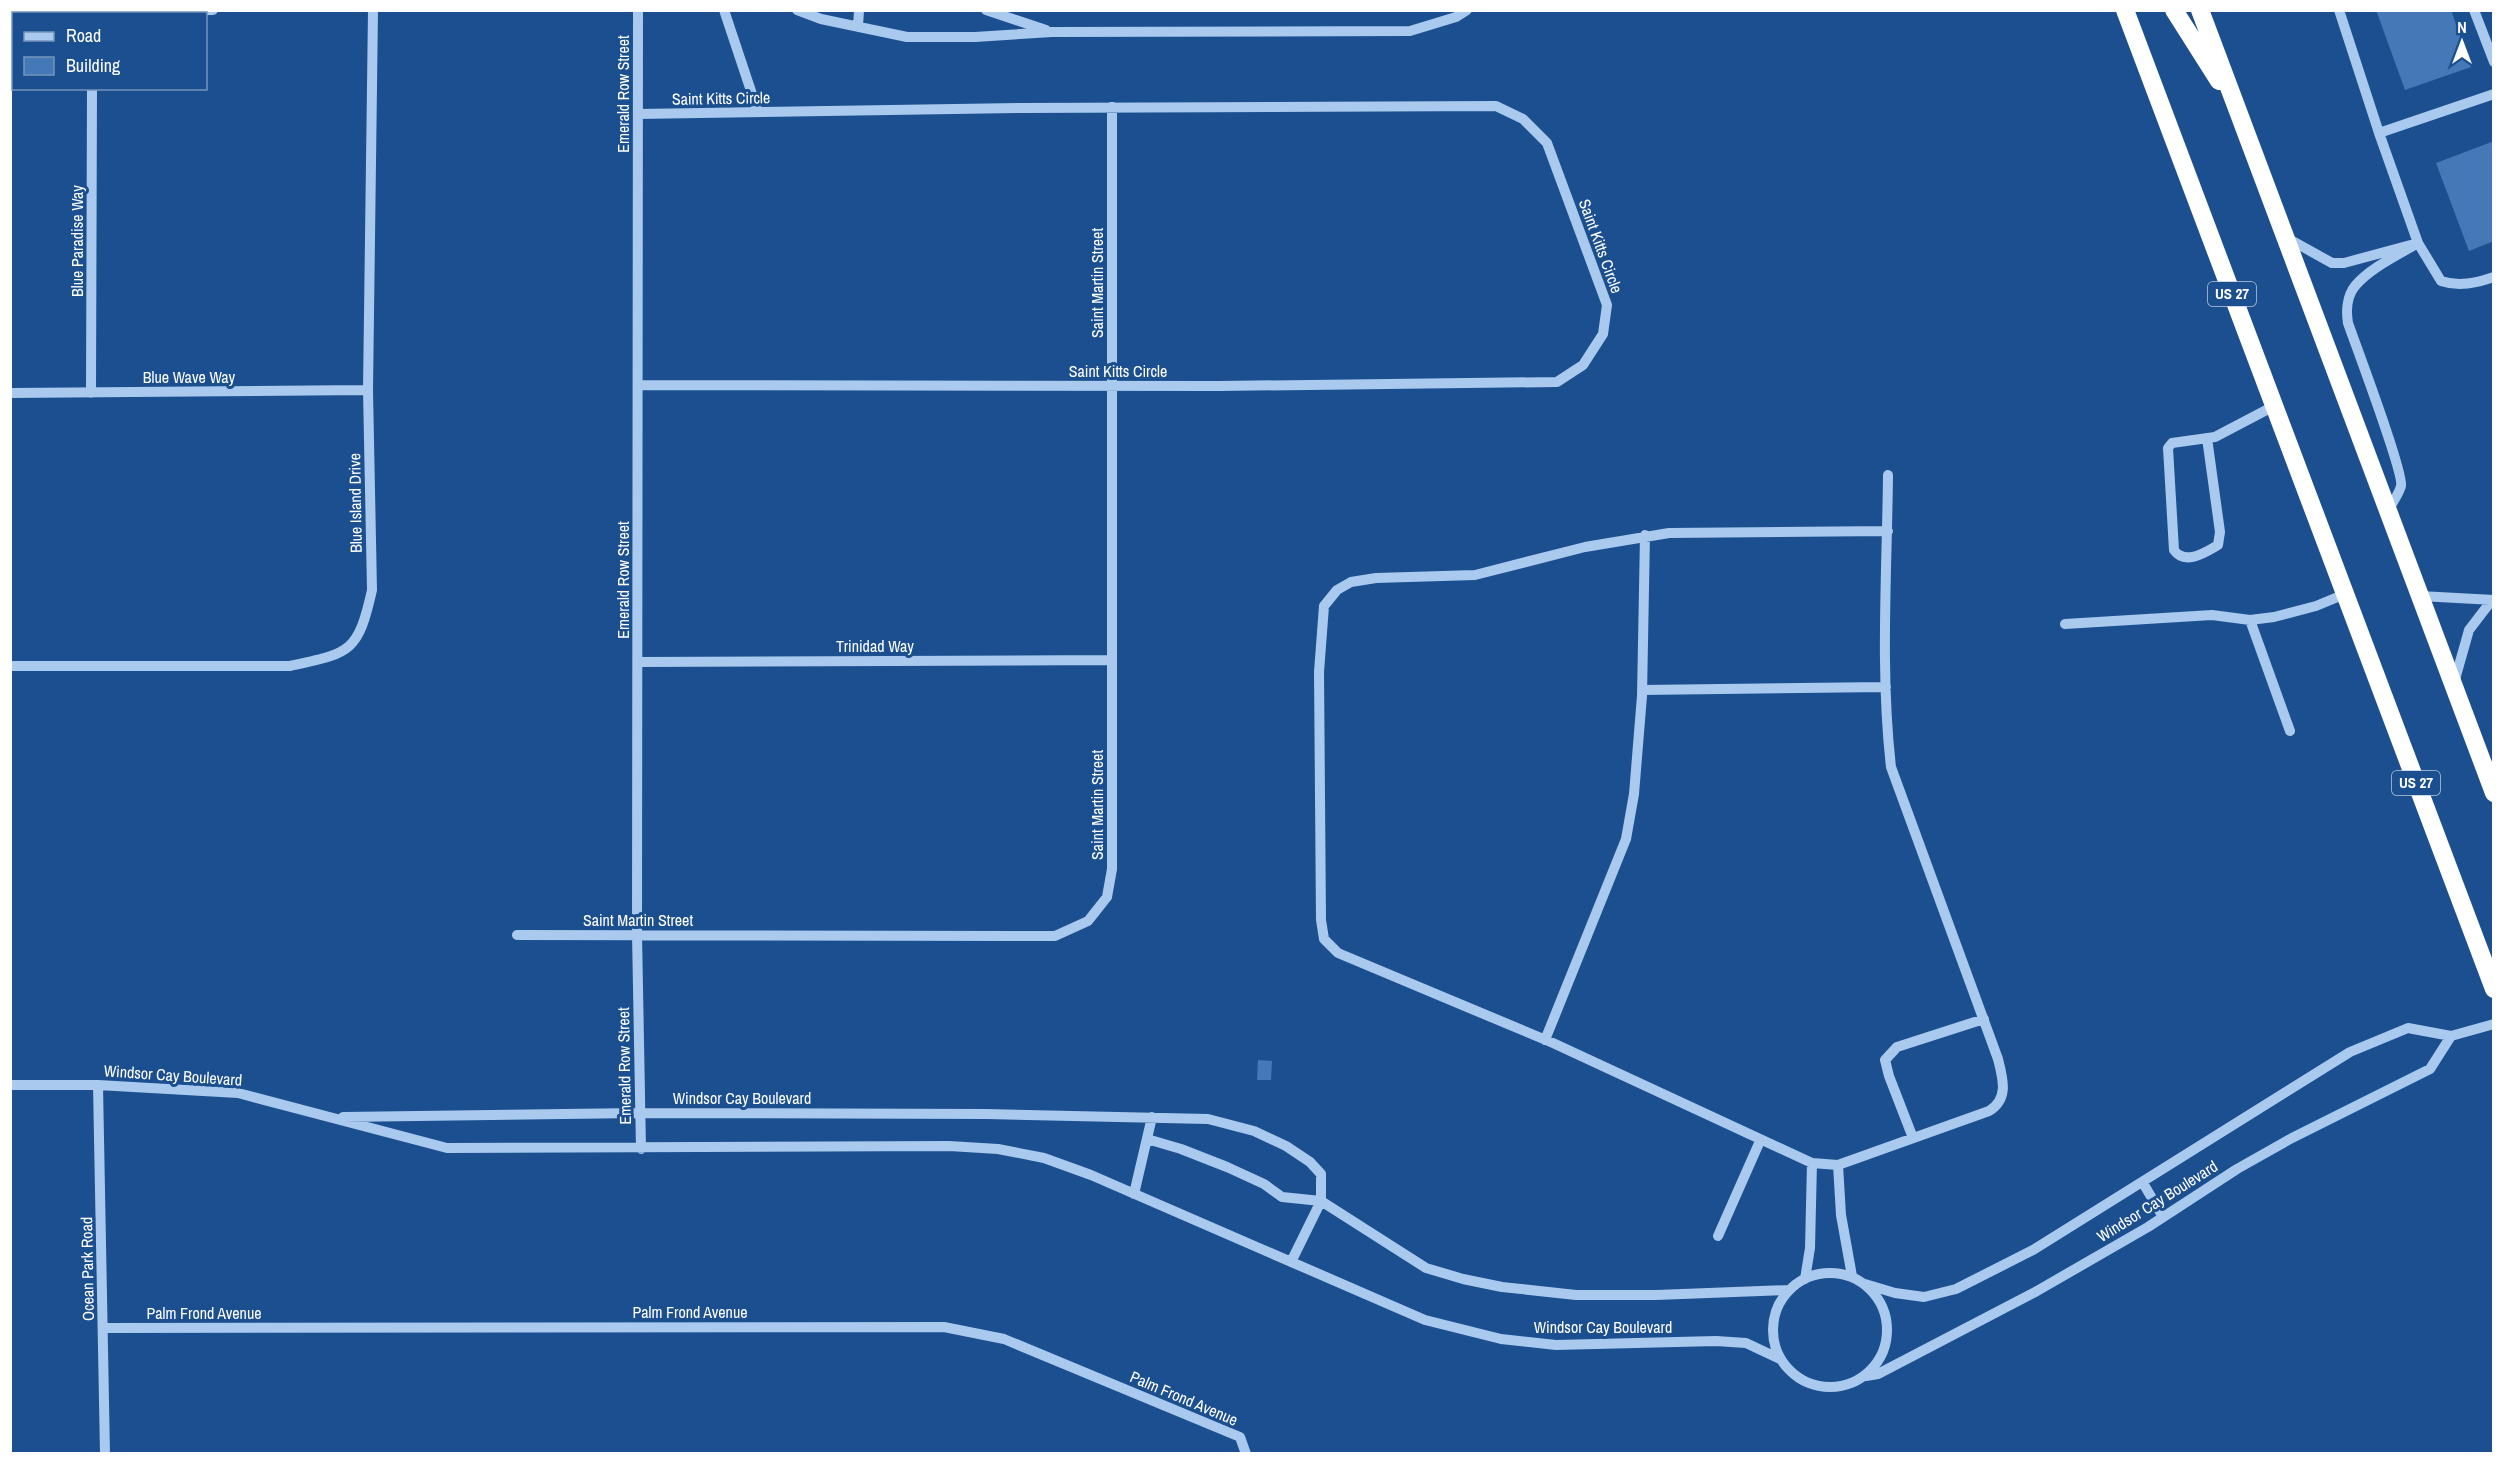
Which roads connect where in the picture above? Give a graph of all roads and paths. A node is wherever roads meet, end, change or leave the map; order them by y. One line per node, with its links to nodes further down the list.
1 (213, 10): 14 (street)
2 (373, 10): 30 (street, Blue Island Drive)
3 (638, 10): 23 (street, Emerald Row Street)
4 (724, 10): 21 (street)
5 (797, 10): 15 (street)
6 (860, 10): 15 (street)
7 (986, 10): 16 (street)
8 (1467, 10): 16 (street)
9 (2125, 10): 33 (highway, US 27)
10 (2174, 10): 22 (highway)
11 (2200, 10): 22 (highway)
12 (2339, 10): 24 (street)
13 (2474, 10): 17 (street)
14 (133, 12)
15 (858, 27): 16 (street)
16 (1052, 32)
17 (2493, 62)
18 (92, 90): 32 (street, Blue Paradise Way)
19 (2493, 94): 24 (street)
20 (1112, 107): 21 (street, Saint Kitts Circle); 29 (street, Saint Martin Street); 29 (street, Saint Kitts Circle)
21 (758, 112): 23 (street, Saint Kitts Circle)
22 (2239, 113): 25 (highway)
23 (638, 114): 28 (street, Emerald Row Street)
24 (2379, 133): 26 (street)
25 (2285, 237): 26 (street); 36 (highway)
26 (2418, 243): 27 (street); 36 (street)
27 (2493, 277)
28 (638, 385): 29 (street, Saint Kitts Circle); 45 (street, Emerald Row Street)
29 (1112, 386): 44 (street, Saint Martin Street)
30 (368, 390): 32 (street, Blue Wave Way); 46 (street, Blue Island Drive)
31 (10, 393): 32 (street, Blue Wave Way)
32 (91, 393)
33 (2274, 406): 34 (street); 39 (highway, US 27)
34 (2207, 438): 34 (street)
35 (1888, 475): 37 (street)
36 (2388, 511): 40 (highway)
37 (1887, 531): 38 (street); 48 (street)
38 (1645, 536): 49 (street); 58 (street)
39 (2345, 594): 42 (street); 54 (highway, US 27)
40 (2420, 596): 41 (street); 47 (highway)
41 (2493, 600): 47 (street)
42 (2250, 620): 43 (street); 50 (street)
43 (2065, 624)
44 (1112, 660): 45 (street, Trinidad Way); 52 (street, Saint Martin Street)
45 (638, 662): 52 (street, Emerald Row Street)
46 (10, 666)
47 (2453, 685): 51 (highway)
48 (1886, 687): 49 (street); 55 (street)
49 (1642, 690): 58 (street)
50 (2290, 731)
51 (2493, 793)
52 (638, 934): 53 (street, Saint Martin Street); 61 (street, Emerald Row Street)
53 (517, 935)
54 (2493, 989)
55 (1984, 1019): 64 (street); 64 (street)
56 (2493, 1024): 57 (street, Windsor Cay Boulevard)
57 (2451, 1036): 70 (street, Windsor Cay Boulevard); 73 (street, Windsor Cay Boulevard)
58 (1545, 1040): 66 (street)
59 (10, 1085): 60 (street, Windsor Cay Boulevard)
60 (98, 1085): 62 (street, Windsor Cay Boulevard); 80 (street, Ocean Park Road)
61 (639, 1113): 62 (street, Windsor Cay Boulevard); 63 (street, Windsor Cay Boulevard); 67 (street, Emerald Row Street)
62 (331, 1117): 67 (street, Windsor Cay Boulevard)
63 (1152, 1117): 65 (street); 72 (street, Windsor Cay Boulevard)
64 (1913, 1138): 69 (street)
65 (1147, 1139): 71 (street); 72 (street, Windsor Cay Boulevard)
66 (1760, 1141): 68 (street); 74 (street)
67 (641, 1149): 71 (street, Windsor Cay Boulevard)
68 (1812, 1163): 69 (street); 77 (street)
69 (1838, 1165): 76 (street)
70 (2143, 1183): 73 (street); 78 (street, Windsor Cay Boulevard)
71 (1134, 1194): 75 (street, Windsor Cay Boulevard)
72 (1321, 1201): 75 (street, Windsor Cay Boulevard); 79 (street, Windsor Cay Boulevard)
73 (2163, 1217): 82 (street, Windsor Cay Boulevard)
74 (1718, 1236)
75 (1292, 1262): 81 (street, Windsor Cay Boulevard)
76 (1852, 1276): 77 (street, Windsor Cay Boulevard); 78 (street, Windsor Cay Boulevard)
77 (1805, 1279): 79 (street, Windsor Cay Boulevard)
78 (1865, 1284): 82 (street, Windsor Cay Boulevard)
79 (1789, 1290): 81 (street, Windsor Cay Boulevard)
80 (103, 1328): 83 (street, Ocean Park Road); 84 (street, Palm Frond Avenue)
81 (1780, 1359): 82 (street, Windsor Cay Boulevard)
82 (1866, 1376)
83 (105, 1454)
84 (1246, 1454)

